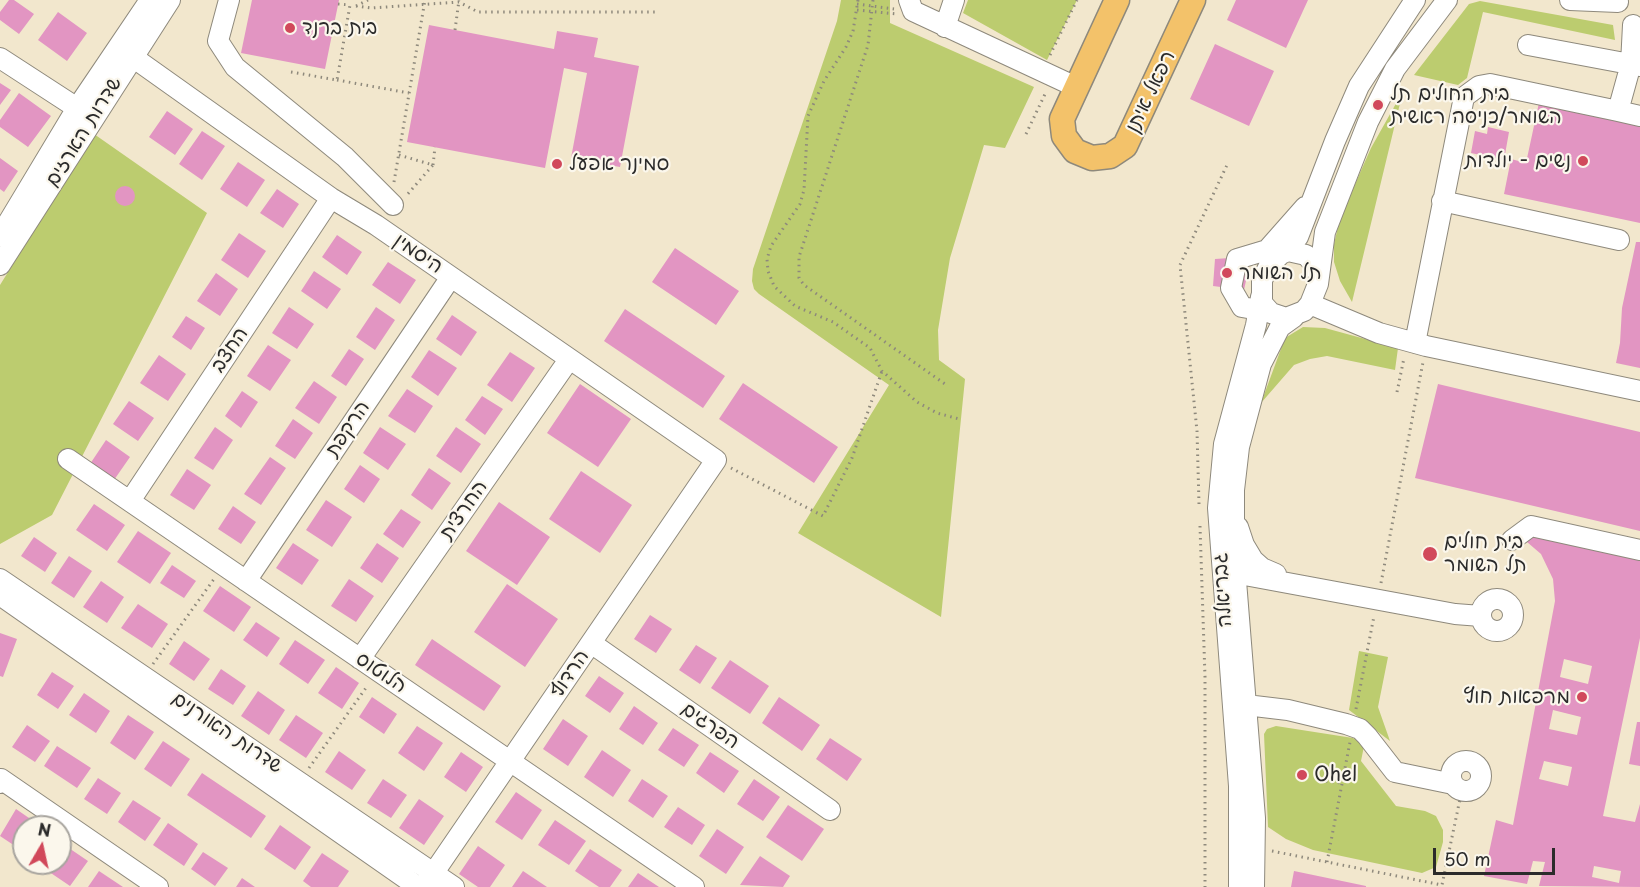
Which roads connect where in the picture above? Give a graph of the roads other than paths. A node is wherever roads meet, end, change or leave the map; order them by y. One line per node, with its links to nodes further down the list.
1 (150, 0): 15 (street, שדרות הארזים)
2 (170, 0): 15 (street, שדרות הארזים)
3 (229, 0): 25 (street)
4 (954, 0): 13 (street)
5 (1117, 0): 18 (main road, רפאל איתן)
6 (1193, 0): 18 (main road, רפאל איתן)
7 (1415, 0): 22 (street)
8 (1447, 0): 30 (street)
9 (1570, 0): 10 (street)
10 (1618, 1): 12 (street)
11 (916, 9): 13 (street)
12 (1637, 25): 17 (street)
13 (945, 27): 18 (street)
14 (1528, 45): 17 (street)
15 (126, 53): 19 (street, שדרות הארזים); 23 (street, היסמין); 29 (street, שדרות הארזים)
16 (0, 58): 19 (street)
17 (1635, 65): 20 (street)
18 (1076, 87)
19 (77, 108): 26 (street, שדרות הארזים)
20 (1618, 111): 21 (street); 24 (street)
21 (1640, 116)
22 (1321, 179): 28 (street); 32 (street)
23 (331, 198): 31 (street, היסמין); 40 (street, החצב)
24 (1442, 201): 27 (street); 35 (street)
25 (396, 202)
26 (0, 236)
27 (1619, 240)
28 (1281, 254): 30 (street); 32 (street)
29 (0, 265)
30 (1318, 274): 33 (street)
31 (451, 277): 36 (street, היסמין); 46 (street, הרקפת)
32 (1260, 303): 34 (street); 44 (street, גבריאלה)
33 (1310, 304): 34 (street); 35 (street)
34 (1293, 317): 41 (street, גבריאלה)
35 (1411, 342): 37 (street)
36 (568, 361): 39 (street, היסמין); 51 (street, החרצית)
37 (1640, 391)
38 (68, 459): 40 (street, הלוטוס)
39 (716, 460): 50 (street, הרדוף)
40 (129, 501): 46 (street, הלוטוס)
41 (1233, 508): 44 (street, גבריאלה); 47 (street)
42 (1512, 540): 43 (street)
43 (1640, 550)
44 (1228, 572): 47 (street); 52 (street, גבריאלה); 62 (street, גבריאלה)
45 (0, 579): 57 (street, שדרות האורנים)
46 (246, 580): 51 (street, הלוטוס)
47 (1298, 583): 49 (street)
48 (0, 595): 59 (street, שדרות האורנים)
49 (1481, 616)
50 (591, 643): 53 (street, הרדוף); 56 (street, הפרגים)
51 (360, 659): 53 (street, הלוטוס)
52 (1246, 705): 55 (street); 63 (street, גבריאלה)
53 (510, 761): 57 (street, הרדוף); 61 (street, הלוטוס)
54 (1, 781): 58 (street)
55 (1457, 787)
56 (830, 810)
57 (429, 880): 60 (street, שדרות האורנים)
58 (158, 887)
59 (418, 887)
60 (454, 887)
61 (694, 887)
62 (1239, 887)
63 (1254, 887)

